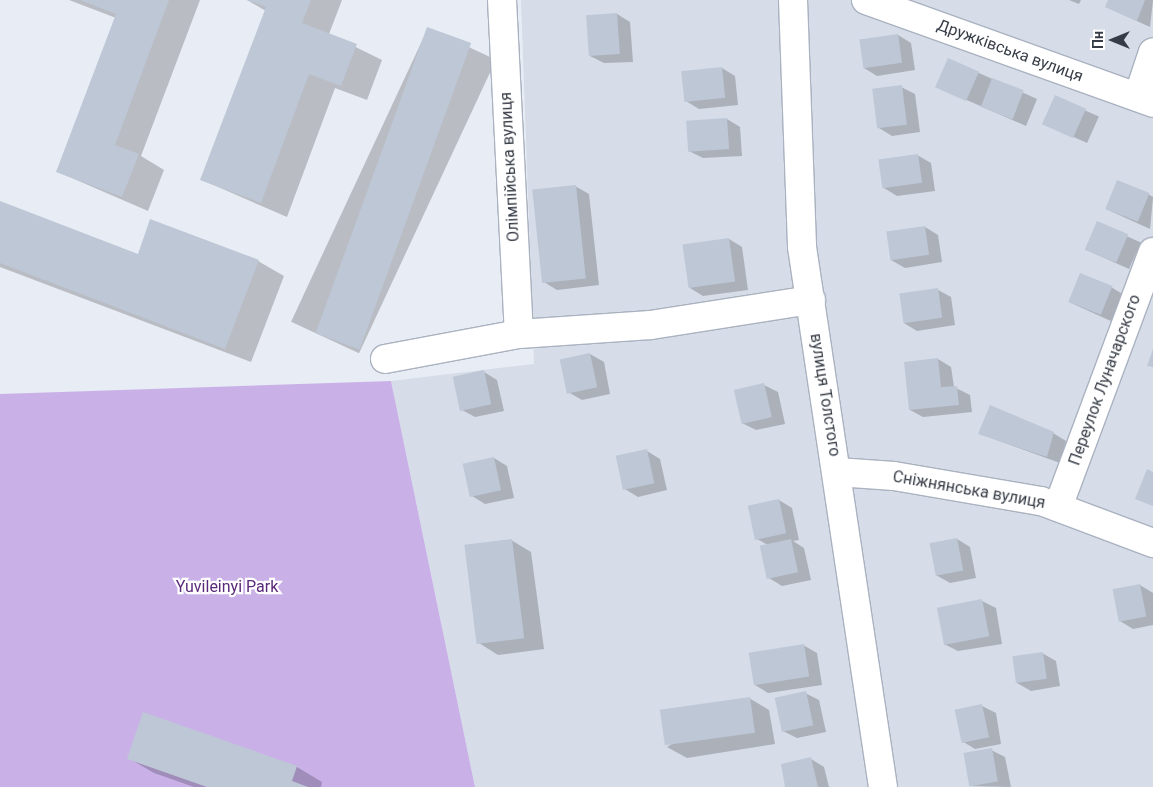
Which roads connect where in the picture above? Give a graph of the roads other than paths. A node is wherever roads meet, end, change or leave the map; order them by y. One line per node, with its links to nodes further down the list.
1 (502, 0): 8 (street, Олімпійська вулиця)
2 (793, 0): 7 (street, вулиця Толстого)
3 (866, 0): 5 (street, Дружківська вулиця)
4 (1153, 52): 5 (street)
5 (1145, 100)
6 (1153, 252): 11 (street, Переулок Луначарского)
7 (811, 300): 8 (street); 10 (street, вулиця Толстого)
8 (520, 334): 9 (street)
9 (385, 359)
10 (838, 472): 11 (street, Сніжнянська вулиця); 13 (street, вулиця Толстого)
11 (1058, 507): 12 (street, Сніжнянська вулиця)
12 (1153, 543)
13 (883, 787)

